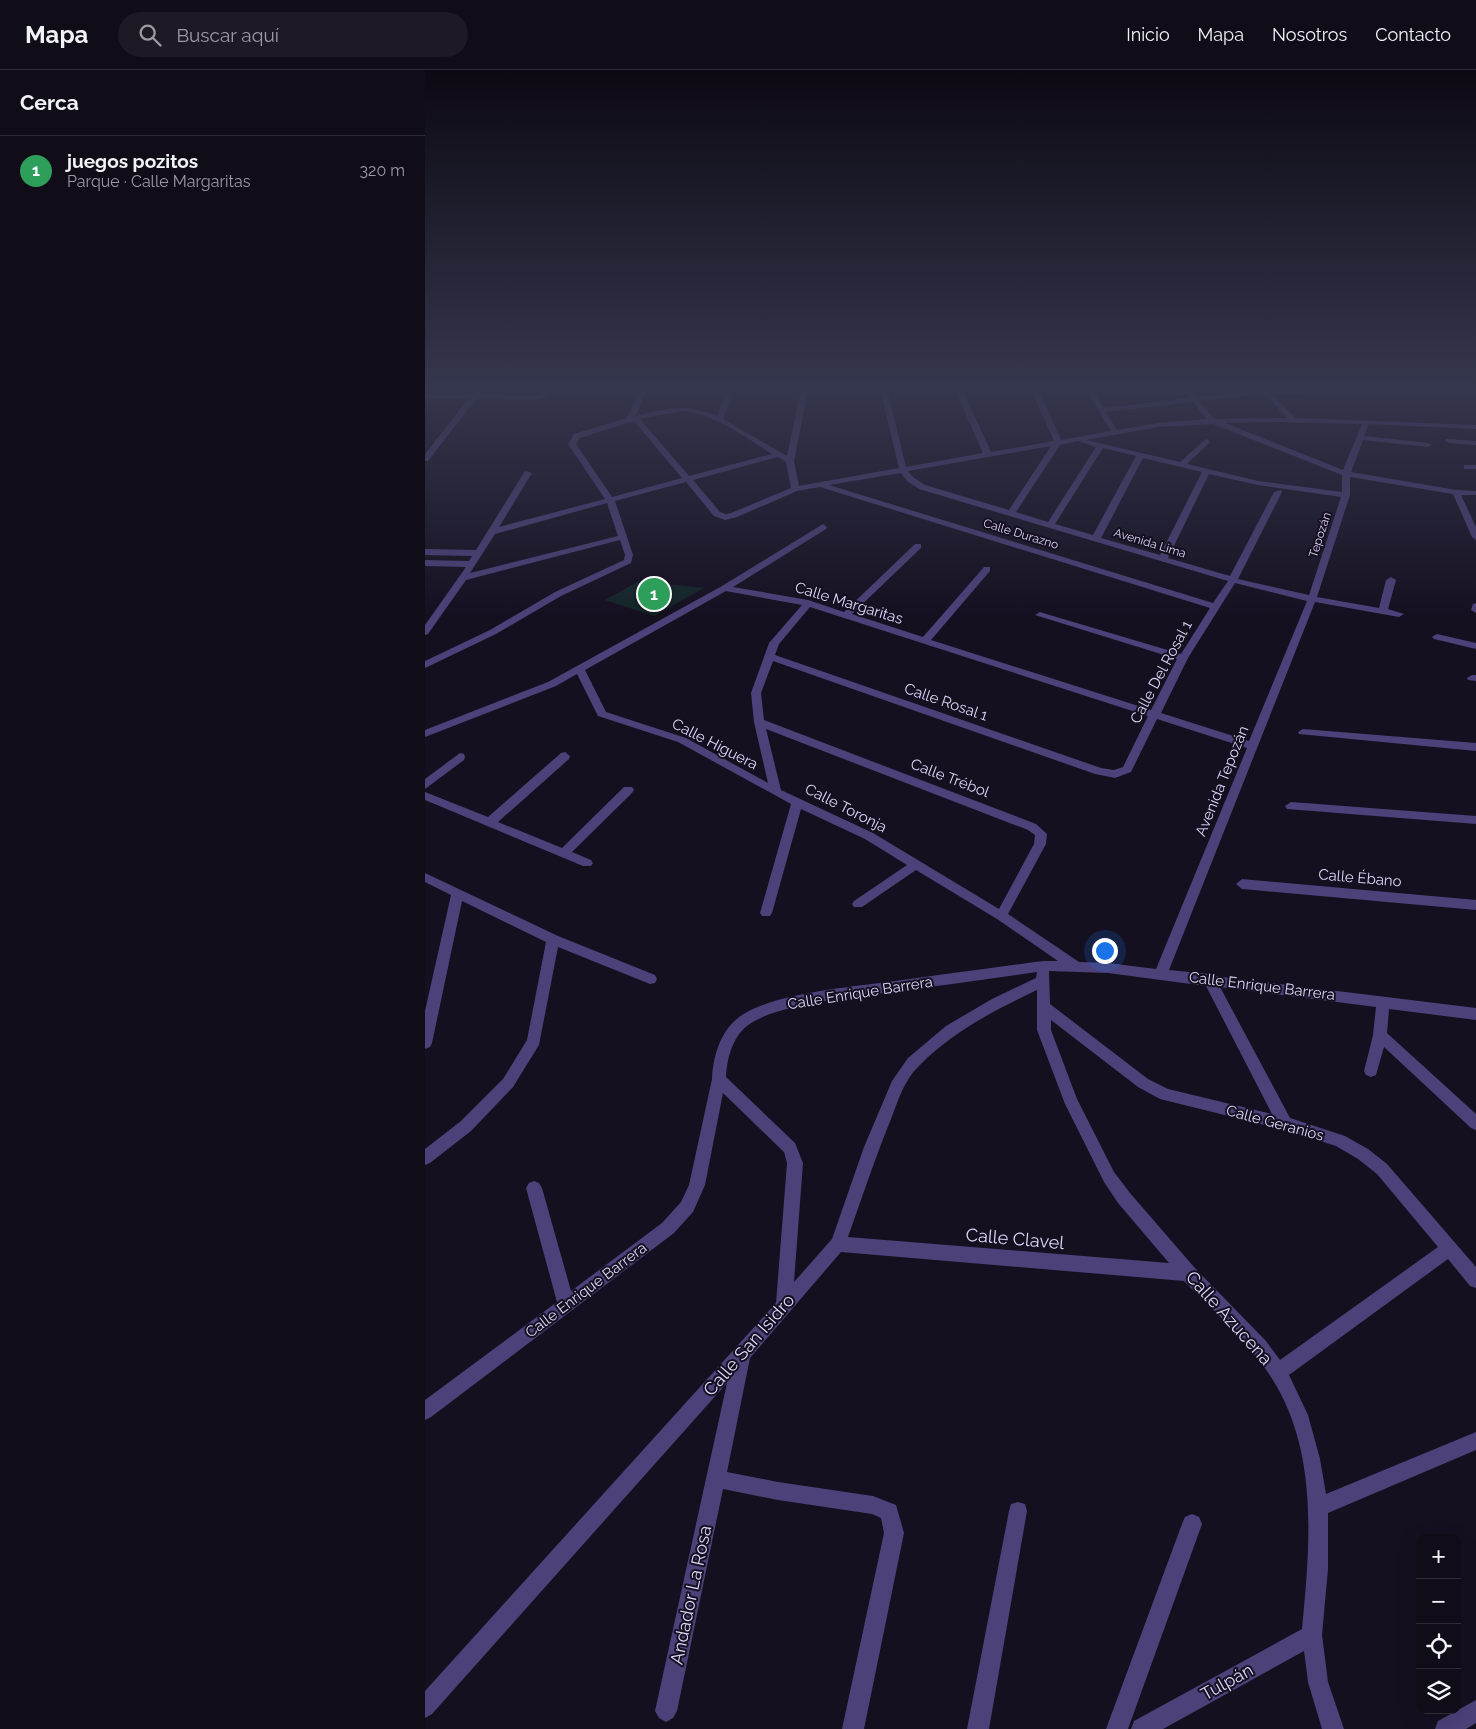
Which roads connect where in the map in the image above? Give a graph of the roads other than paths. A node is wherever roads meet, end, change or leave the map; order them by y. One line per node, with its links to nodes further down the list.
1 (584, 462): 27 (street)
2 (672, 462): 20 (street)
3 (749, 462): 20 (street)
4 (790, 462): 22 (street)
5 (901, 462): 16 (street)
6 (946, 462): 16 (street)
7 (1045, 462): 28 (street)
8 (1090, 462): 29 (street)
9 (1136, 462): 34 (street)
10 (1176, 462): 13 (street)
11 (1317, 462): 19 (street)
12 (1351, 462): 19 (street, Tepozán)
13 (1182, 464): 17 (street)
14 (1467, 467): 15 (street)
15 (1476, 468)
16 (903, 470): 21 (street); 28 (street, Avenida Lima)
17 (1207, 470): 26 (street); 38 (street)
18 (528, 473): 31 (street)
19 (1346, 474): 24 (street); 26 (street, Tepozán)
20 (687, 478): 22 (street); 27 (street)
21 (819, 485): 22 (street); 48 (street, Calle Durazno)
22 (795, 489)
23 (1279, 492): 43 (street, Calle Del Rosal 1)
24 (1455, 492): 25 (street); 33 (street)
25 (1476, 493)
26 (1346, 495): 46 (street, Tepozán)
27 (610, 500): 31 (street); 32 (street)
28 (1011, 514): 29 (street, Avenida Lima)
29 (1050, 526): 34 (street, Avenida Lima)
30 (823, 527): 45 (street)
31 (491, 532): 37 (street)
32 (623, 537): 42 (street); 59 (street)
33 (1476, 537)
34 (1095, 540): 38 (street, Avenida Lima)
35 (918, 546): 51 (street)
36 (425, 552): 37 (street)
37 (479, 553): 40 (street)
38 (1162, 560): 43 (street, Avenida Lima)
39 (425, 563): 40 (street)
40 (472, 564): 42 (street)
41 (987, 569): 55 (street)
42 (463, 578): 53 (street)
43 (1233, 580): 46 (street, Avenida Lima); 48 (street, Calle Del Rosal 1)
44 (1391, 580): 49 (street)
45 (725, 588): 47 (street, Calle Margaritas); 60 (street)
46 (1312, 599): 49 (street, Avenida Lima); 65 (street, Avenida Tepozán)
47 (808, 603): 51 (street, Calle Margaritas); 57 (street)
48 (1215, 608): 58 (street, Calle Del Rosal 1)
49 (1383, 610): 50 (street, Avenida Lima)
50 (1399, 614)
51 (846, 615): 55 (street, Calle Margaritas)
52 (1040, 615): 58 (street)
53 (425, 632)
54 (1437, 637): 56 (street)
55 (924, 642): 61 (street, Calle Margaritas)
56 (1476, 646)
57 (768, 656): 62 (street); 69 (street, Calle Rosal 1)
58 (1183, 658): 61 (street, Calle Del Rosal 1)
59 (425, 665)
60 (579, 669): 64 (street); 72 (street, Calle Higuera)
61 (1154, 716): 65 (street, Calle Margaritas); 69 (street, Calle Del Rosal 1)
62 (759, 722): 72 (street); 87 (street, Calle Trébol)
63 (1303, 732): 66 (street)
64 (425, 734)
65 (1252, 746): 91 (street, Avenida Tepozán)
66 (1476, 747)
67 (565, 756): 77 (street)
68 (460, 757): 70 (street)
69 (1115, 774)
70 (425, 784)
71 (628, 790): 78 (street)
72 (776, 792): 74 (street, Calle Toronja)
73 (425, 796): 77 (street)
74 (797, 802): 80 (street, Calle Toronja); 86 (street)
75 (1291, 806): 76 (street)
76 (1476, 820)
77 (490, 822): 78 (street)
78 (564, 853): 79 (street)
79 (587, 863)
80 (915, 865): 84 (street); 87 (street, Calle Toronja)
81 (425, 877): 83 (street)
82 (1242, 884): 85 (street, Calle Ébano)
83 (457, 894): 88 (street); 98 (street)
84 (858, 904)
85 (1476, 905)
86 (766, 913)
87 (1001, 916): 89 (street, Calle Toronja)
88 (553, 940): 92 (street); 103 (street)
89 (1076, 966): 90 (street, Calle Enrique Barrera); 91 (street, Calle Enrique Barrera)
90 (1043, 973): 95 (street, Calle Azucena); 100 (street, Calle Enrique Barrera); 105 (street, Calle San Isidro)
91 (1161, 974): 93 (street, Calle Enrique Barrera)
92 (651, 979)
93 (1209, 979): 94 (street, Calle Enrique Barrera); 102 (street)
94 (1383, 1001): 96 (street, Calle Enrique Barrera); 97 (street)
95 (1044, 1007): 102 (street, Calle Geranios); 107 (street, Calle Azucena)
96 (1476, 1014)
97 (1380, 1035): 99 (street); 101 (street)
98 (425, 1043)
99 (1371, 1071)
100 (719, 1079): 109 (street); 110 (street, Calle Enrique Barrera)
101 (1476, 1123)
102 (1285, 1124): 106 (street, Calle Geranios)
103 (425, 1158)
104 (534, 1188): 110 (street)
105 (838, 1244): 107 (street, Calle Clavel); 109 (street, Calle San Isidro)
106 (1449, 1249): 108 (street, Calle Geranios); 112 (street)
107 (1188, 1273): 112 (street, Calle Azucena)
108 (1476, 1280)
109 (784, 1304): 111 (street, Calle San Isidro)
110 (566, 1305): 113 (street, Calle Enrique Barrera)
111 (742, 1354): 115 (street, Andador La Rosa); 120 (street, Calle San Isidro)
112 (1277, 1372): 116 (street, Calle Azucena)
113 (425, 1411)
114 (1476, 1441): 116 (street)
115 (717, 1478): 121 (street, Andador La Rosa); 123 (street)
116 (1319, 1507): 119 (street, Calle Azucena)
117 (1018, 1511): 124 (street)
118 (1192, 1524): 125 (street)
119 (1312, 1635): 126 (street, Tulpán); 127 (street, Calle Azucena)
120 (425, 1707)
121 (666, 1711)
122 (1476, 1712): 128 (street)
123 (853, 1729)
124 (978, 1729)
125 (1117, 1729)
126 (1142, 1729)
127 (1333, 1729)
128 (1445, 1729)

